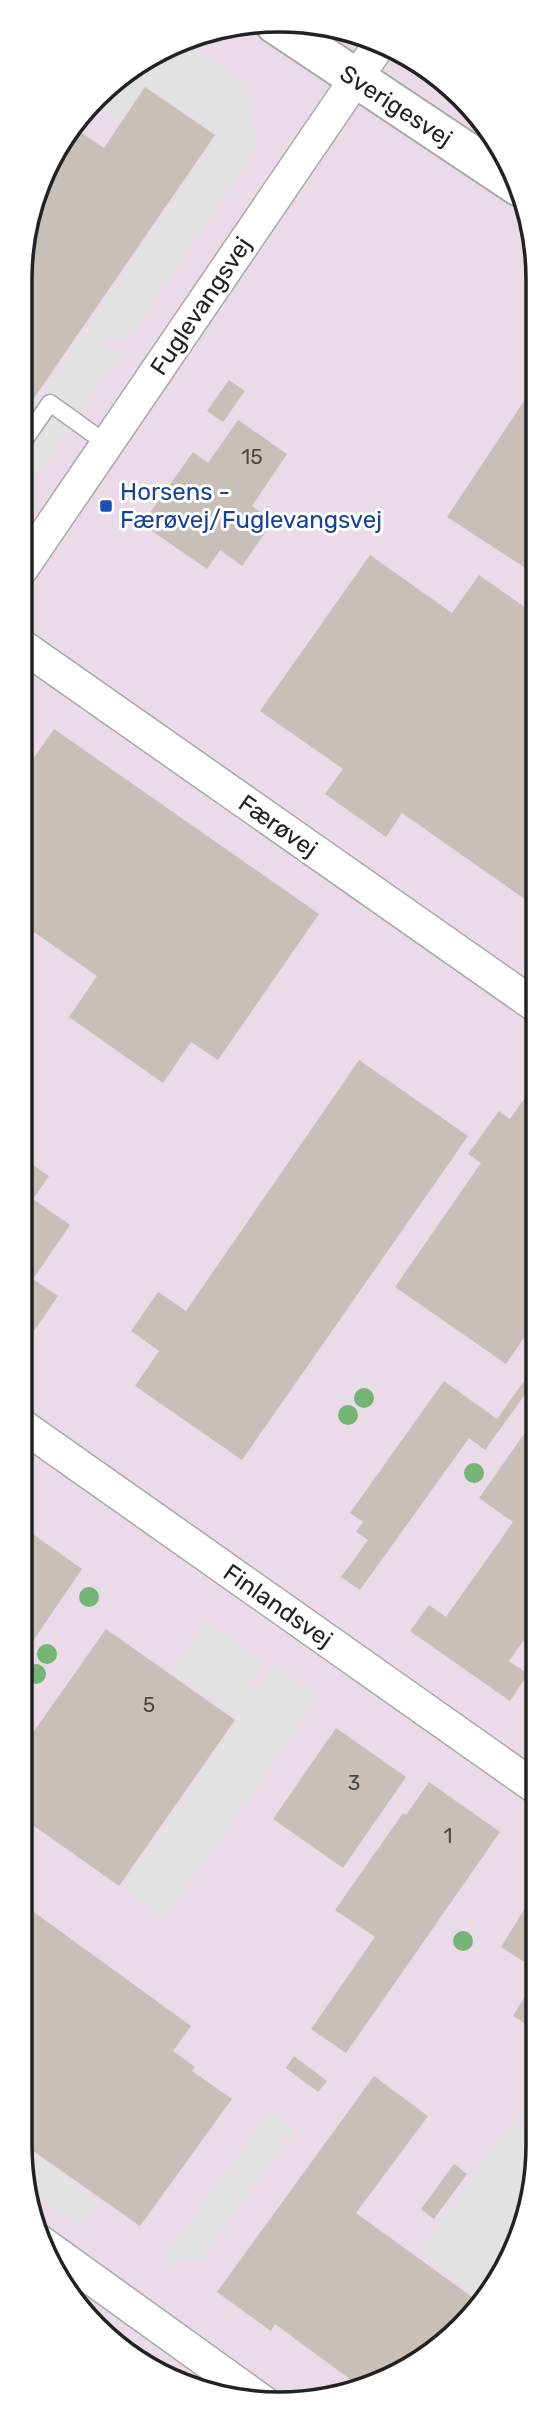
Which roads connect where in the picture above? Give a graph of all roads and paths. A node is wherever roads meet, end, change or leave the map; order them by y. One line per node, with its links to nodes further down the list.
1 (287, 32): 3 (street, Sverigesvej)
2 (375, 51): 3 (street, Fuglevangsvej)
3 (356, 80): 4 (street, Sverigesvej); 6 (street, Fuglevangsvej)
4 (504, 177)
5 (32, 429): 6 (lane)
6 (107, 444): 7 (street, Fuglevangsvej)
7 (32, 554)
8 (32, 653): 9 (street, Færøvej)
9 (526, 999)
10 (32, 1432): 11 (street, Finlandsvej)
11 (526, 1780)
12 (56, 2253): 13 (street)
13 (248, 2390)

